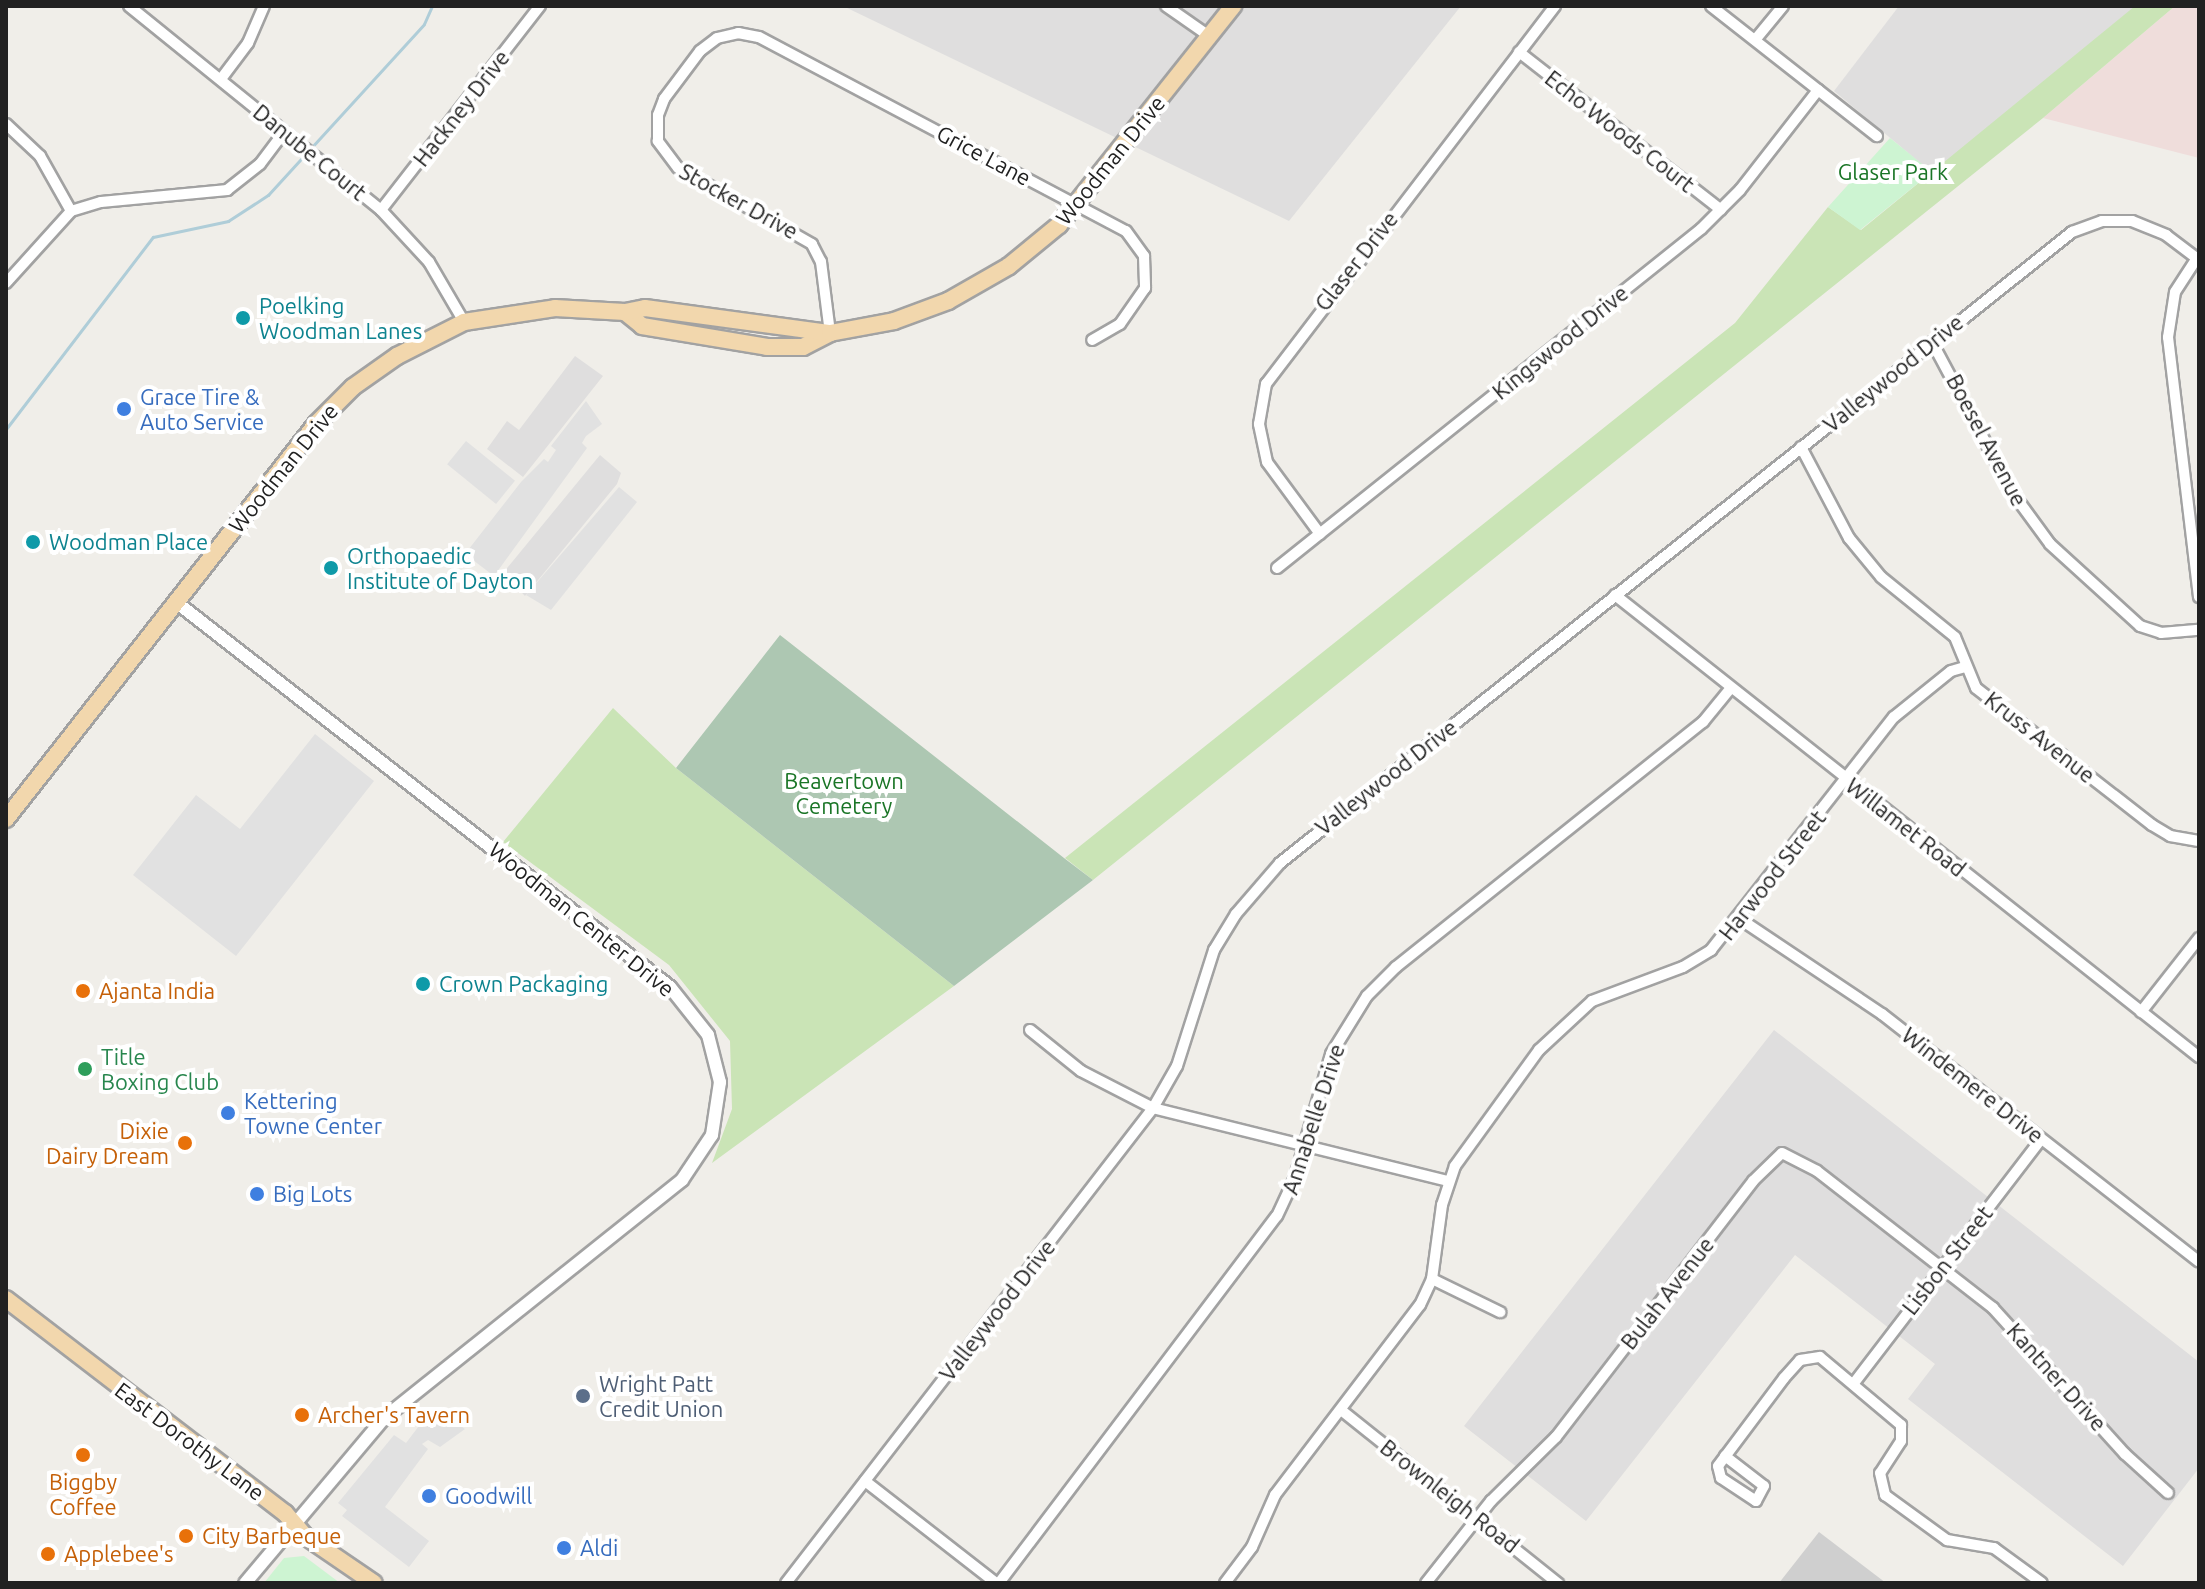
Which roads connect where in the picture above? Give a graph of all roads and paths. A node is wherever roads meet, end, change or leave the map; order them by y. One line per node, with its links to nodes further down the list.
1 (129, 6): 13 (street, Danube Court)
2 (264, 6): 13 (street)
3 (540, 6): 19 (street, Hackney Drive)
4 (1166, 6): 9 (street)
5 (1233, 6): 9 (main road, Woodman Drive)
6 (1555, 6): 12 (street, Glaser Drive)
7 (1711, 6): 11 (street)
8 (1783, 6): 11 (street)
9 (1209, 36): 18 (main road, Woodman Drive)
10 (759, 37): 18 (street, Grice Lane); 25 (street, Stocker Drive)
11 (1755, 40): 14 (street)
12 (1519, 52): 20 (street, Echo Woods Court); 29 (street, Glaser Drive)
13 (221, 79): 16 (street, Danube Court)
14 (1818, 90): 17 (street); 20 (street, Kingswood Drive)
15 (6, 124): 21 (street)
16 (284, 132): 19 (street, Danube Court); 21 (street)
17 (1877, 136)
18 (1078, 204): 25 (main road, Woodman Drive); 26 (street, Grice Lane)
19 (381, 210): 24 (street, Danube Court)
20 (1721, 210): 29 (street, Kingswood Drive)
21 (71, 211): 23 (street)
22 (2198, 259): 27 (street, Valleywood Drive); 32 (street)
23 (6, 283)
24 (464, 322): 25 (main road, Woodman Drive); 33 (main road, Woodman Drive)
25 (830, 333)
26 (1092, 340)
27 (1932, 342): 28 (street, Valleywood Drive); 34 (street, Boesel Avenue)
28 (1801, 447): 31 (street, Valleywood Drive); 35 (street, Kruss Avenue)
29 (1320, 534): 30 (street, Kingswood Drive)
30 (1277, 568)
31 (1615, 595): 36 (street, Willamet Road); 45 (street, Valleywood Drive)
32 (2199, 597)
33 (176, 602): 38 (main road, Woodman Drive); 60 (street, Woodman Center Drive)
34 (2199, 630)
35 (1965, 667): 37 (street, Harwood Street); 39 (street, Kruss Avenue)
36 (1730, 689): 37 (street, Willamet Road); 47 (street, Annabelle Drive)
37 (1846, 779): 40 (street, Harwood Street); 42 (street, Willamet Road)
38 (6, 819)
39 (2199, 841)
40 (1740, 919): 46 (street, Windemere Drive); 48 (street, Harwood Street)
41 (2199, 938): 42 (street)
42 (2141, 1012): 44 (street, Willamet Road)
43 (1030, 1030): 45 (street)
44 (2199, 1057)
45 (1153, 1108): 47 (street); 57 (street, Valleywood Drive)
46 (2041, 1139): 49 (street, Windemere Drive); 50 (street, Lisbon Street)
47 (1304, 1144): 48 (street); 64 (street, Annabelle Drive)
48 (1448, 1181): 51 (street, Harwood Street)
49 (2199, 1262)
50 (1940, 1267): 54 (street, Lisbon Street); 58 (street, Kantner Drive); 59 (street, Bulah Avenue)
51 (1432, 1279): 53 (street); 55 (street, Harwood Street)
52 (6, 1299): 60 (main road, East Dorothy Lane)
53 (1500, 1312)
54 (1854, 1383): 56 (street); 68 (street)
55 (1341, 1410): 59 (street, Brownleigh Road); 65 (street, Harwood Street)
56 (1725, 1456): 56 (street)
57 (865, 1481): 63 (street, Valleywood Drive); 64 (street)
58 (2168, 1493)
59 (1478, 1518): 66 (street, Bulah Avenue); 67 (street, Brownleigh Road)
60 (295, 1524): 61 (street, Woodman Center Drive); 62 (main road, East Dorothy Lane)
61 (245, 1583)
62 (374, 1583)
63 (786, 1583)
64 (997, 1583)
65 (1225, 1583)
66 (1426, 1583)
67 (1558, 1583)
68 (2042, 1583)

